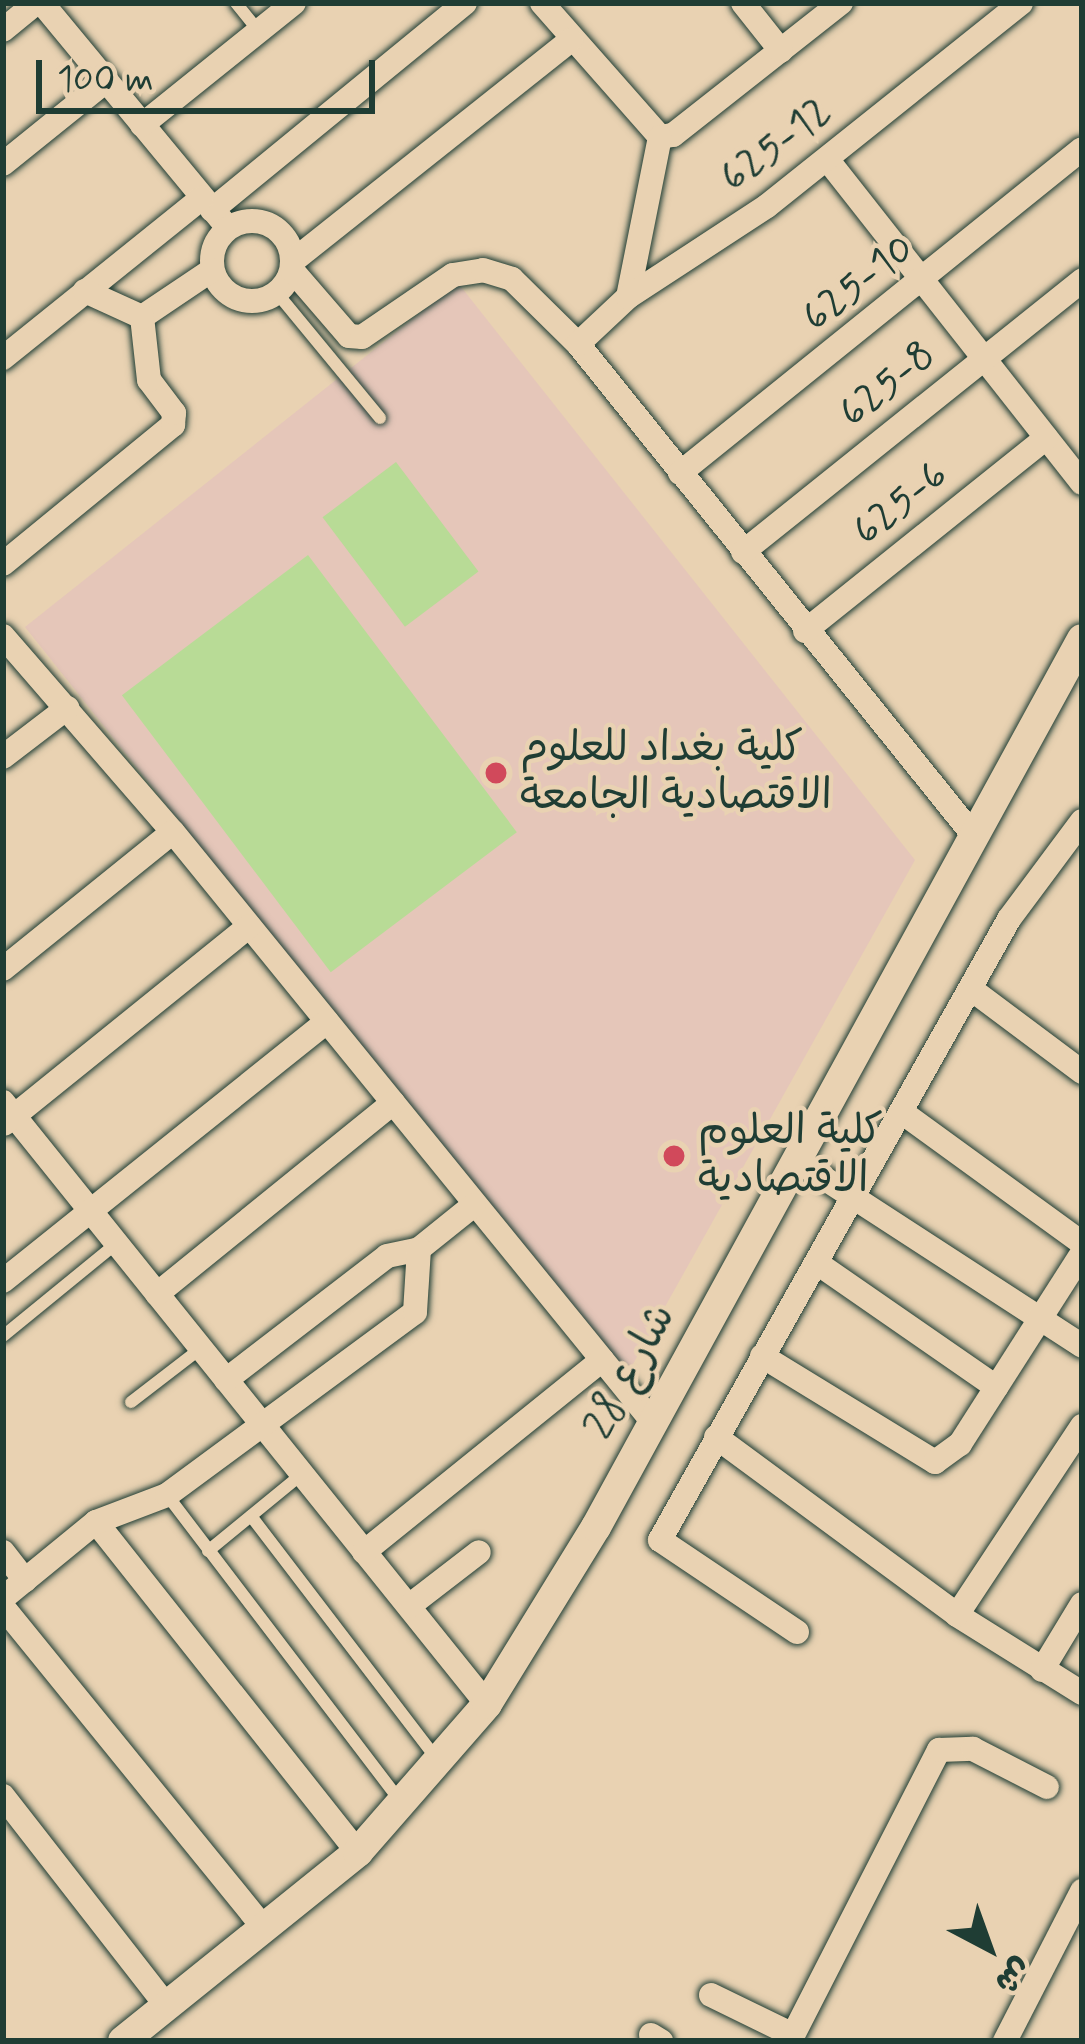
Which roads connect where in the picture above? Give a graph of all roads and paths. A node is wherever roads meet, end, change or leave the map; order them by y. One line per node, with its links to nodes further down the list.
1 (39, 3): 9 (street); 13 (street)
2 (236, 3): 10 (lane)
3 (294, 3): 10 (street)
4 (465, 3): 19 (street)
5 (542, 3): 11 (street)
6 (743, 3): 12 (street)
7 (841, 3): 12 (street)
8 (1021, 3): 17 (street, 625-12)
9 (3, 30)
10 (259, 31): 14 (street)
11 (571, 40): 15 (street); 20 (street)
12 (781, 51): 15 (street)
13 (106, 81): 14 (street); 18 (street)
14 (142, 125): 19 (street)
15 (660, 137): 26 (street)
16 (1082, 149): 23 (street, 625-10)
17 (827, 158): 23 (street); 26 (street, 625-12)
18 (3, 164)
19 (214, 212): 20 (street); 21 (street); 24 (street)
20 (292, 266): 25 (street); 28 (street)
21 (212, 270): 25 (street); 27 (street)
22 (1082, 280): 30 (street, 625-8)
23 (925, 283): 30 (street); 33 (street, 625-10)
24 (85, 291): 27 (street); 29 (street)
25 (277, 293): 31 (lane)
26 (628, 297): 28 (street, 625-12)
27 (142, 317): 36 (street)
28 (578, 344): 33 (street)
29 (3, 358)
30 (984, 358): 32 (street); 35 (street, 625-8)
31 (380, 418)
32 (1046, 437): 34 (street); 37 (street, 625-6)
33 (680, 473): 35 (street)
34 (1082, 483)
35 (743, 552): 37 (street)
36 (3, 564)
37 (805, 631): 44 (street)
38 (3, 636): 40 (street)
39 (1082, 639): 44 (street, شارع 28)
40 (67, 707): 41 (street); 43 (street)
41 (3, 758)
42 (1082, 821): 47 (street)
43 (173, 832): 45 (street); 46 (street)
44 (974, 836): 53 (street, شارع 28)
45 (250, 926): 48 (street); 52 (street)
46 (3, 969)
47 (971, 989): 49 (street); 51 (street)
48 (327, 1021): 50 (street); 56 (street)
49 (1082, 1072)
50 (393, 1103): 55 (street); 63 (street)
51 (902, 1113): 54 (street); 57 (street)
52 (7, 1114): 56 (street)
53 (796, 1160): 54 (street); 73 (street, شارع 28)
54 (854, 1198): 61 (street); 64 (street)
55 (474, 1205): 59 (street); 69 (street)
56 (90, 1211): 58 (street); 62 (street)
57 (1082, 1243)
58 (116, 1244): 63 (street); 65 (lane)
59 (418, 1249): 70 (street); 74 (street)
60 (1082, 1253): 64 (street)
61 (817, 1263): 68 (street); 71 (street)
62 (3, 1281)
63 (157, 1294): 67 (street)
64 (1040, 1318): 66 (street); 71 (street)
65 (3, 1336)
66 (1082, 1346)
67 (201, 1348): 70 (street); 72 (lane)
68 (763, 1356): 71 (street); 76 (street)
69 (602, 1360): 73 (street); 83 (street)
70 (226, 1380): 74 (street)
71 (996, 1388)
72 (131, 1402)
73 (652, 1421): 93 (street, شارع 28)
74 (262, 1425): 77 (street); 78 (street)
75 (1082, 1426): 89 (street)
76 (716, 1437): 89 (street); 90 (street)
77 (302, 1474): 79 (lane); 83 (street)
78 (167, 1495): 80 (street); 81 (lane)
79 (251, 1516): 81 (lane); 94 (lane)
80 (95, 1522): 85 (street); 98 (street)
81 (208, 1551): 97 (lane)
82 (3, 1552): 85 (street)
83 (364, 1552): 88 (street)
84 (479, 1552): 88 (street)
85 (25, 1580): 86 (street)
86 (3, 1602): 100 (street)
87 (1082, 1604): 91 (street)
88 (409, 1606): 93 (street)
89 (958, 1615): 91 (street)
90 (796, 1633)
91 (1042, 1670): 92 (street)
92 (1082, 1693)
93 (487, 1704): 94 (street, شارع 28)
94 (441, 1764): 97 (street, شارع 28)
95 (1047, 1787): 103 (street)
96 (3, 1796): 102 (street)
97 (404, 1806): 98 (street, شارع 28)
98 (358, 1852): 100 (street, شارع 28)
99 (1082, 1891): 105 (street)
100 (262, 1926): 102 (street, شارع 28)
101 (711, 1995): 103 (street)
102 (164, 2003): 104 (street, شارع 28)
103 (792, 2038)
104 (123, 2041)
105 (1005, 2041)

